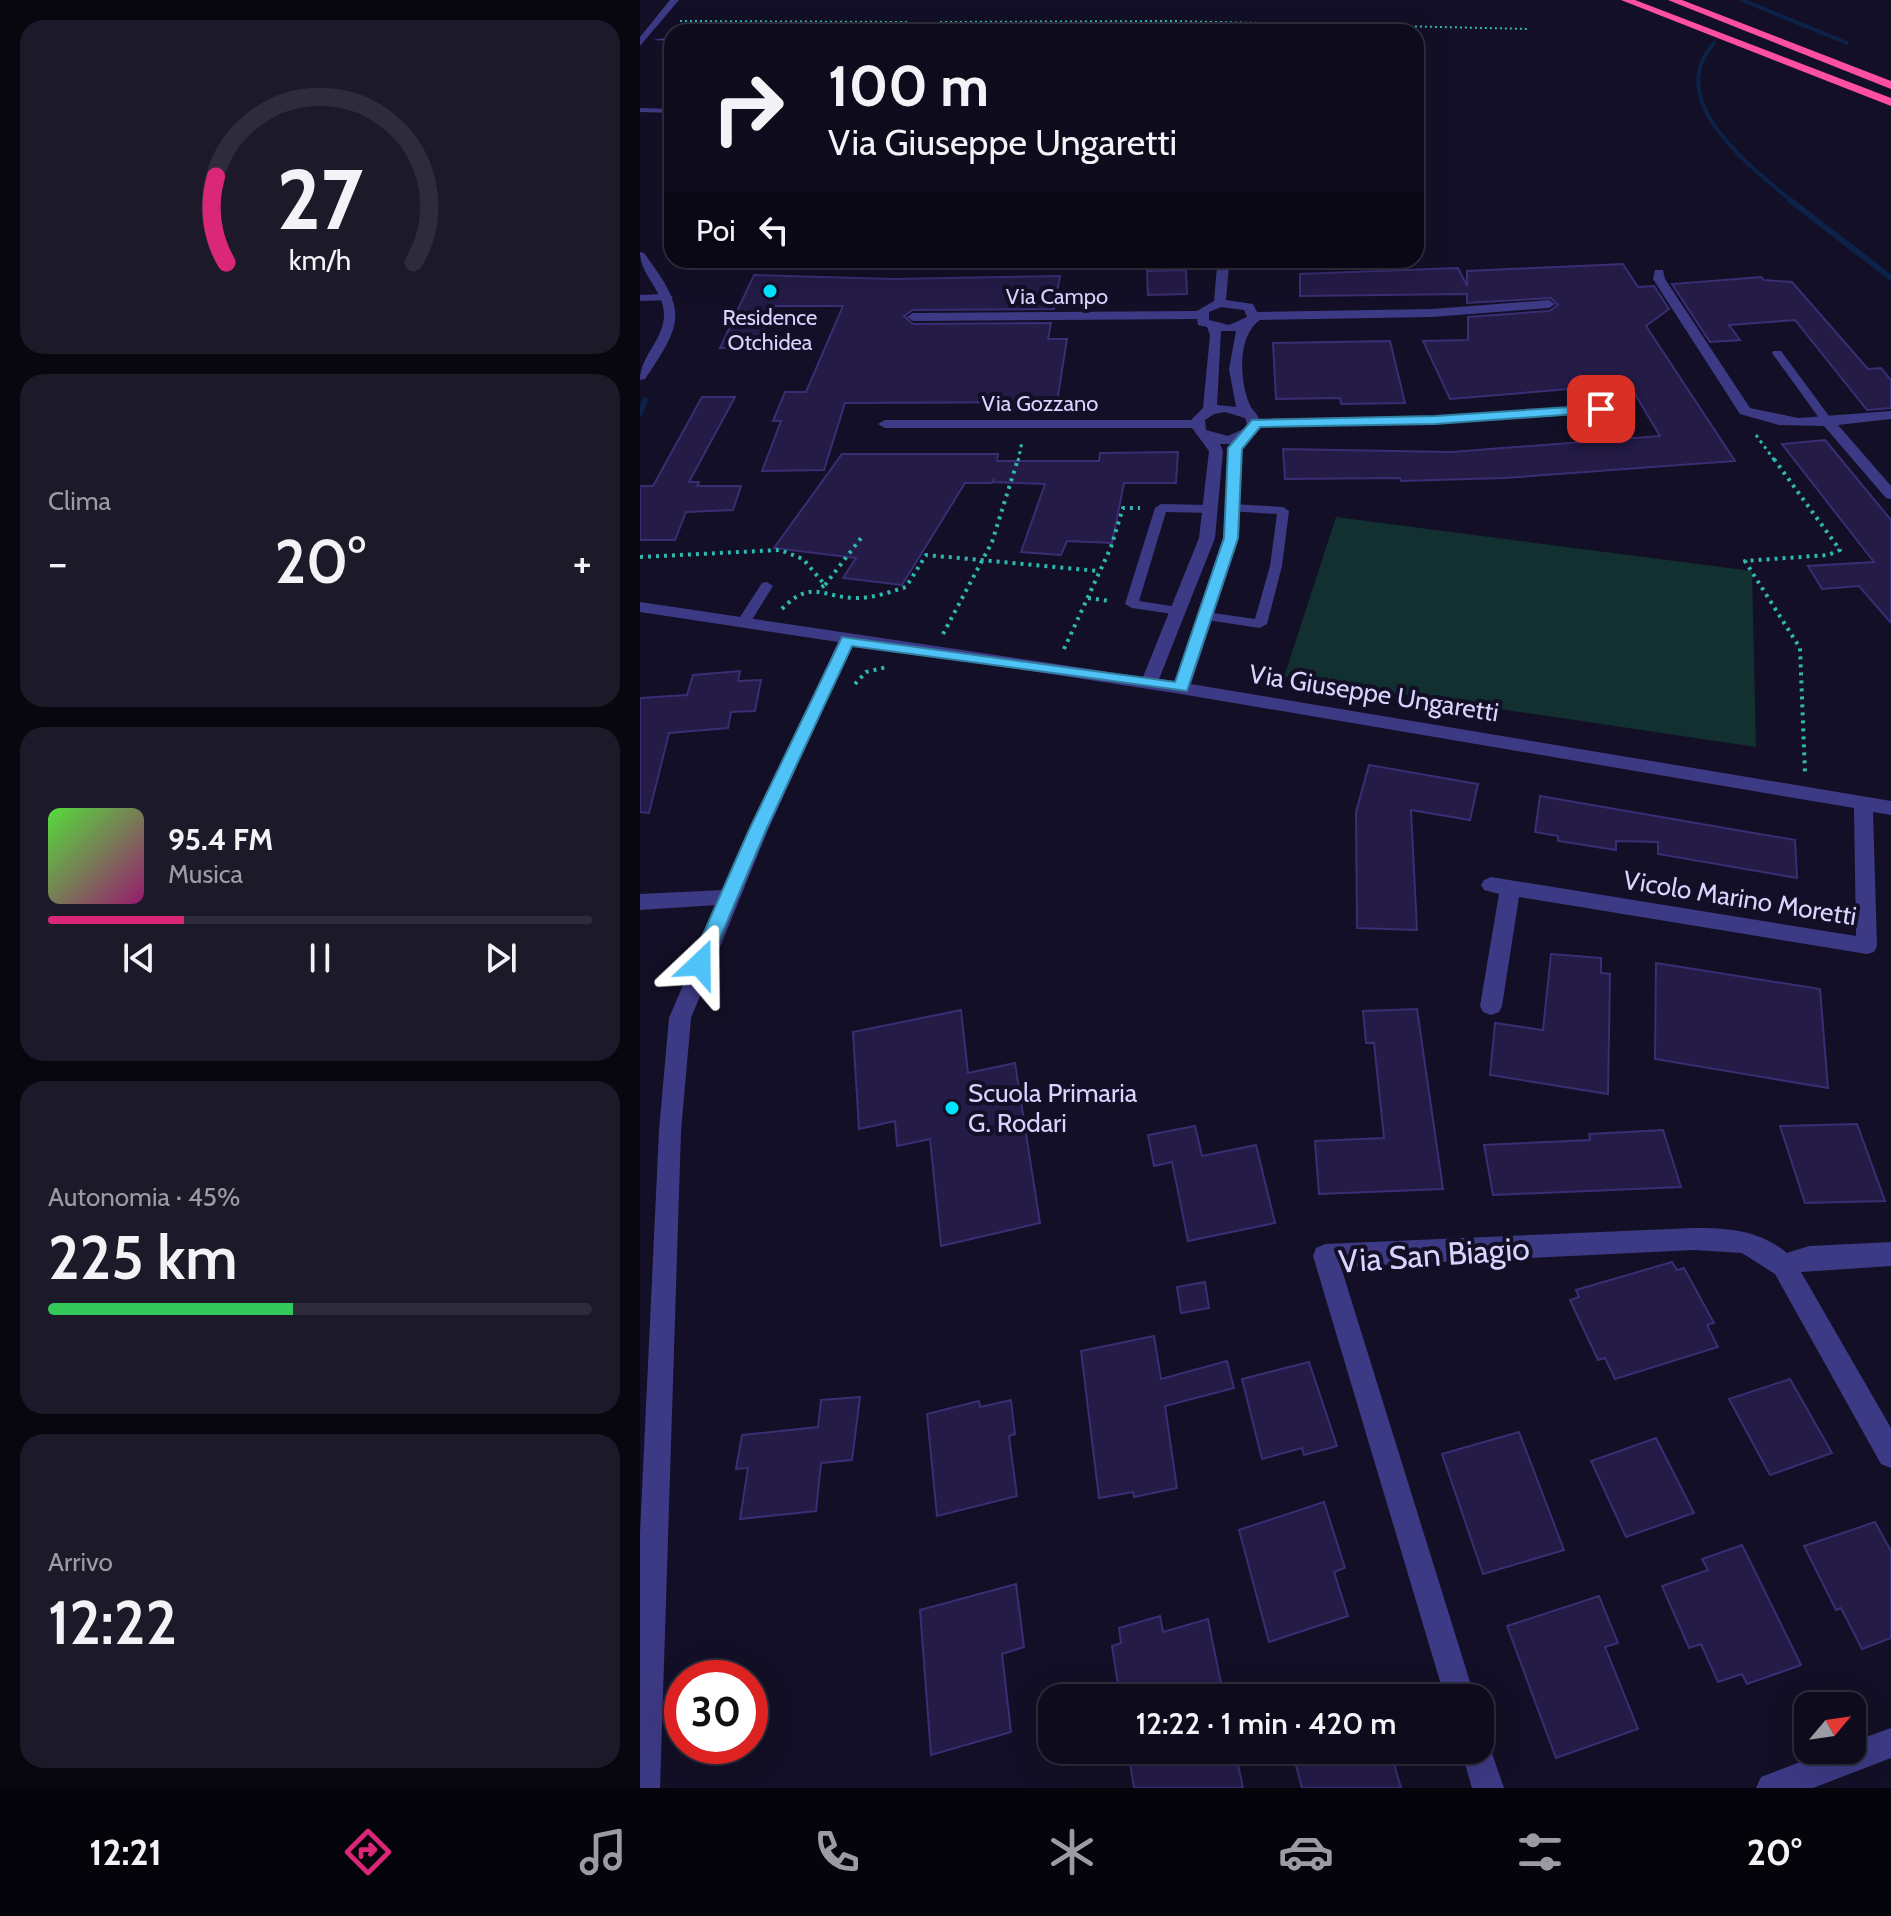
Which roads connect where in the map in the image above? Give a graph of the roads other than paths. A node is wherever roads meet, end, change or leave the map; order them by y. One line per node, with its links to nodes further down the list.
1 (675, 0): 7 (street)
2 (1626, 0): 11 (highway)
3 (1657, 0): 10 (highway)
4 (1673, 0): 9 (highway)
5 (1707, 0): 8 (highway)
6 (664, 27): 7 (street)
7 (645, 39)
8 (1891, 73)
9 (1891, 85)
10 (1891, 93)
11 (1891, 102)
12 (640, 110): 13 (lane)
13 (664, 111)
14 (640, 256): 17 (street)
15 (1223, 268): 19 (street)
16 (1659, 273): 31 (street)
17 (668, 297): 18 (lane); 26 (street)
18 (640, 298)
19 (1220, 303): 21 (street); 23 (street)
20 (1549, 304): 23 (street)
21 (1200, 315): 22 (street, Via Campo); 24 (street)
22 (913, 317)
23 (1250, 321): 24 (street); 30 (street)
24 (1213, 327): 28 (street)
25 (1777, 353): 31 (lane)
26 (640, 376)
27 (1601, 409): 30 (street)
28 (1210, 410): 30 (street); 33 (street)
29 (1891, 415): 31 (street)
30 (1251, 417): 34 (street)
31 (1826, 420): 36 (street)
32 (885, 424): 33 (street, Via Gozzano)
33 (1196, 424): 35 (street)
34 (1244, 437): 35 (street); 37 (street)
35 (1210, 439): 38 (street)
36 (1891, 495)
37 (1232, 508): 42 (street); 42 (lane)
38 (1209, 509): 41 (street); 41 (lane)
39 (767, 586): 43 (lane)
40 (640, 607): 43 (street, Via Giuseppe Ungaretti)
41 (1179, 611): 45 (street)
42 (1206, 616): 46 (street)
43 (743, 623): 44 (street, Via Giuseppe Ungaretti)
44 (847, 640): 45 (street, Via Giuseppe Ungaretti); 49 (street)
45 (1149, 683): 46 (street, Via Giuseppe Ungaretti)
46 (1181, 688): 47 (street, Via Giuseppe Ungaretti)
47 (1863, 803): 48 (street, Via Giuseppe Ungaretti); 51 (street, Vicolo Marino Moretti)
48 (1891, 808)
49 (728, 897): 50 (street); 55 (street)
50 (640, 902)
51 (1491, 1006)
52 (1891, 1254): 53 (street)
53 (1784, 1266): 54 (street); 56 (street, Via San Biagio)
54 (1891, 1454)
55 (647, 1544): 59 (street)
56 (1456, 1684)
57 (1891, 1743): 61 (street)
58 (1480, 1764): 60 (street)
59 (644, 1788)
60 (1488, 1788)
61 (1772, 1788)

